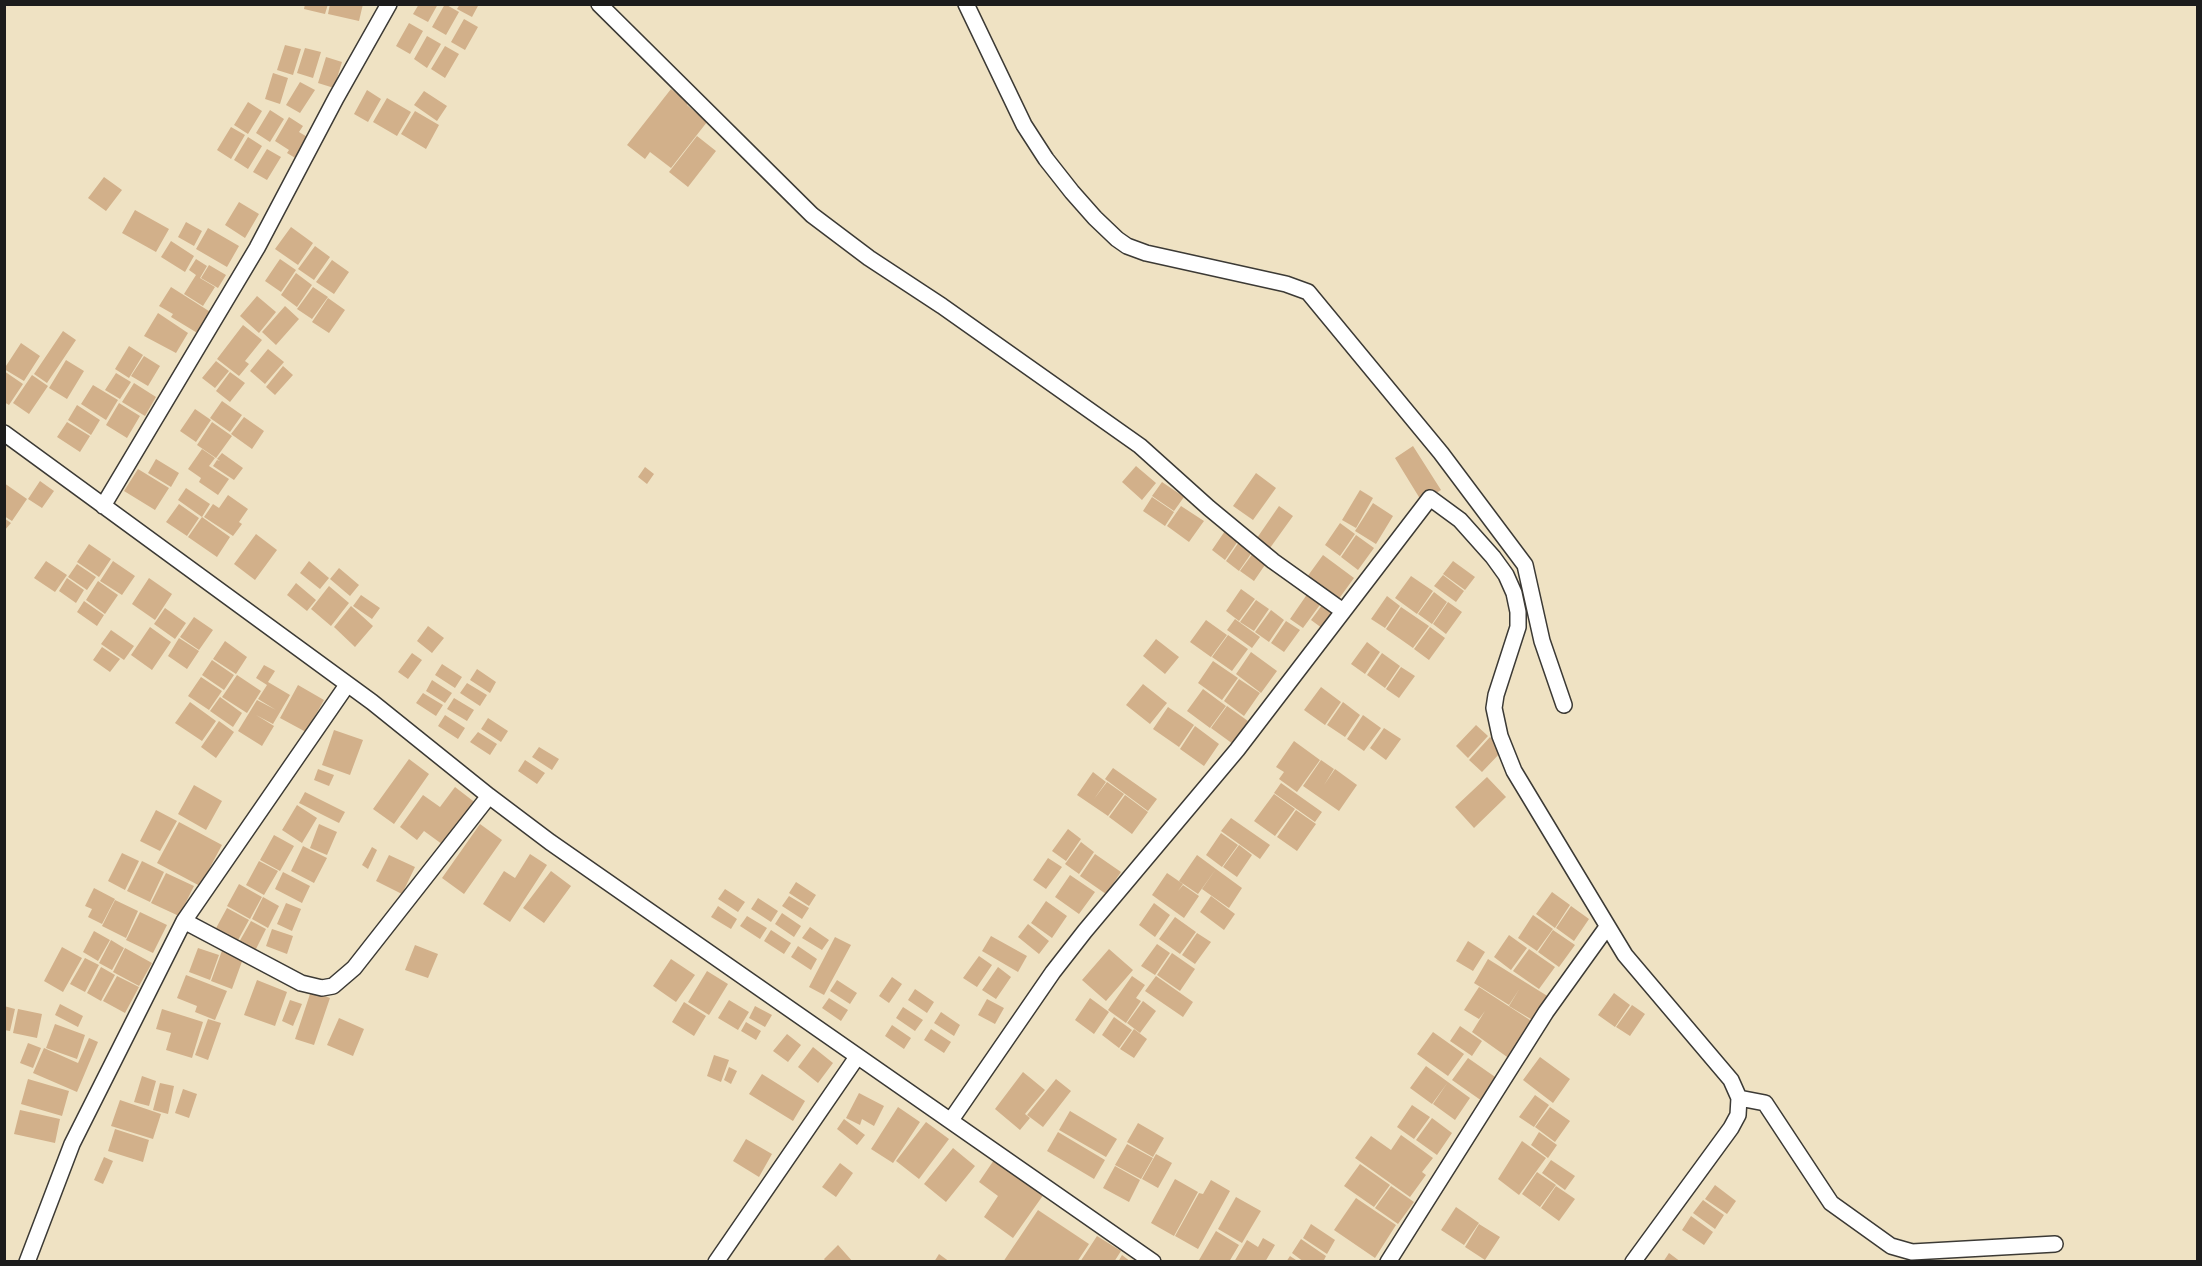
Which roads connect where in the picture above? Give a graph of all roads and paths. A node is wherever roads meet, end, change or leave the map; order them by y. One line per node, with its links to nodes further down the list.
1 (389, 4): 5 (street)
2 (599, 4): 6 (street)
3 (966, 4): 8 (street)
4 (4, 433): 5 (street)
5 (103, 506): 7 (street)
6 (1343, 611): 11 (street); 14 (street)
7 (347, 685): 9 (street); 10 (street)
8 (1564, 705)
9 (489, 796): 10 (street); 12 (street)
10 (184, 921): 17 (street)
11 (1607, 927): 13 (street); 19 (street)
12 (857, 1057): 14 (street); 18 (street)
13 (1739, 1098): 15 (street); 20 (street)
14 (951, 1120): 16 (street)
15 (2055, 1244)
16 (1153, 1261)
17 (27, 1262)
18 (716, 1262)
19 (1388, 1262)
20 (1633, 1262)

